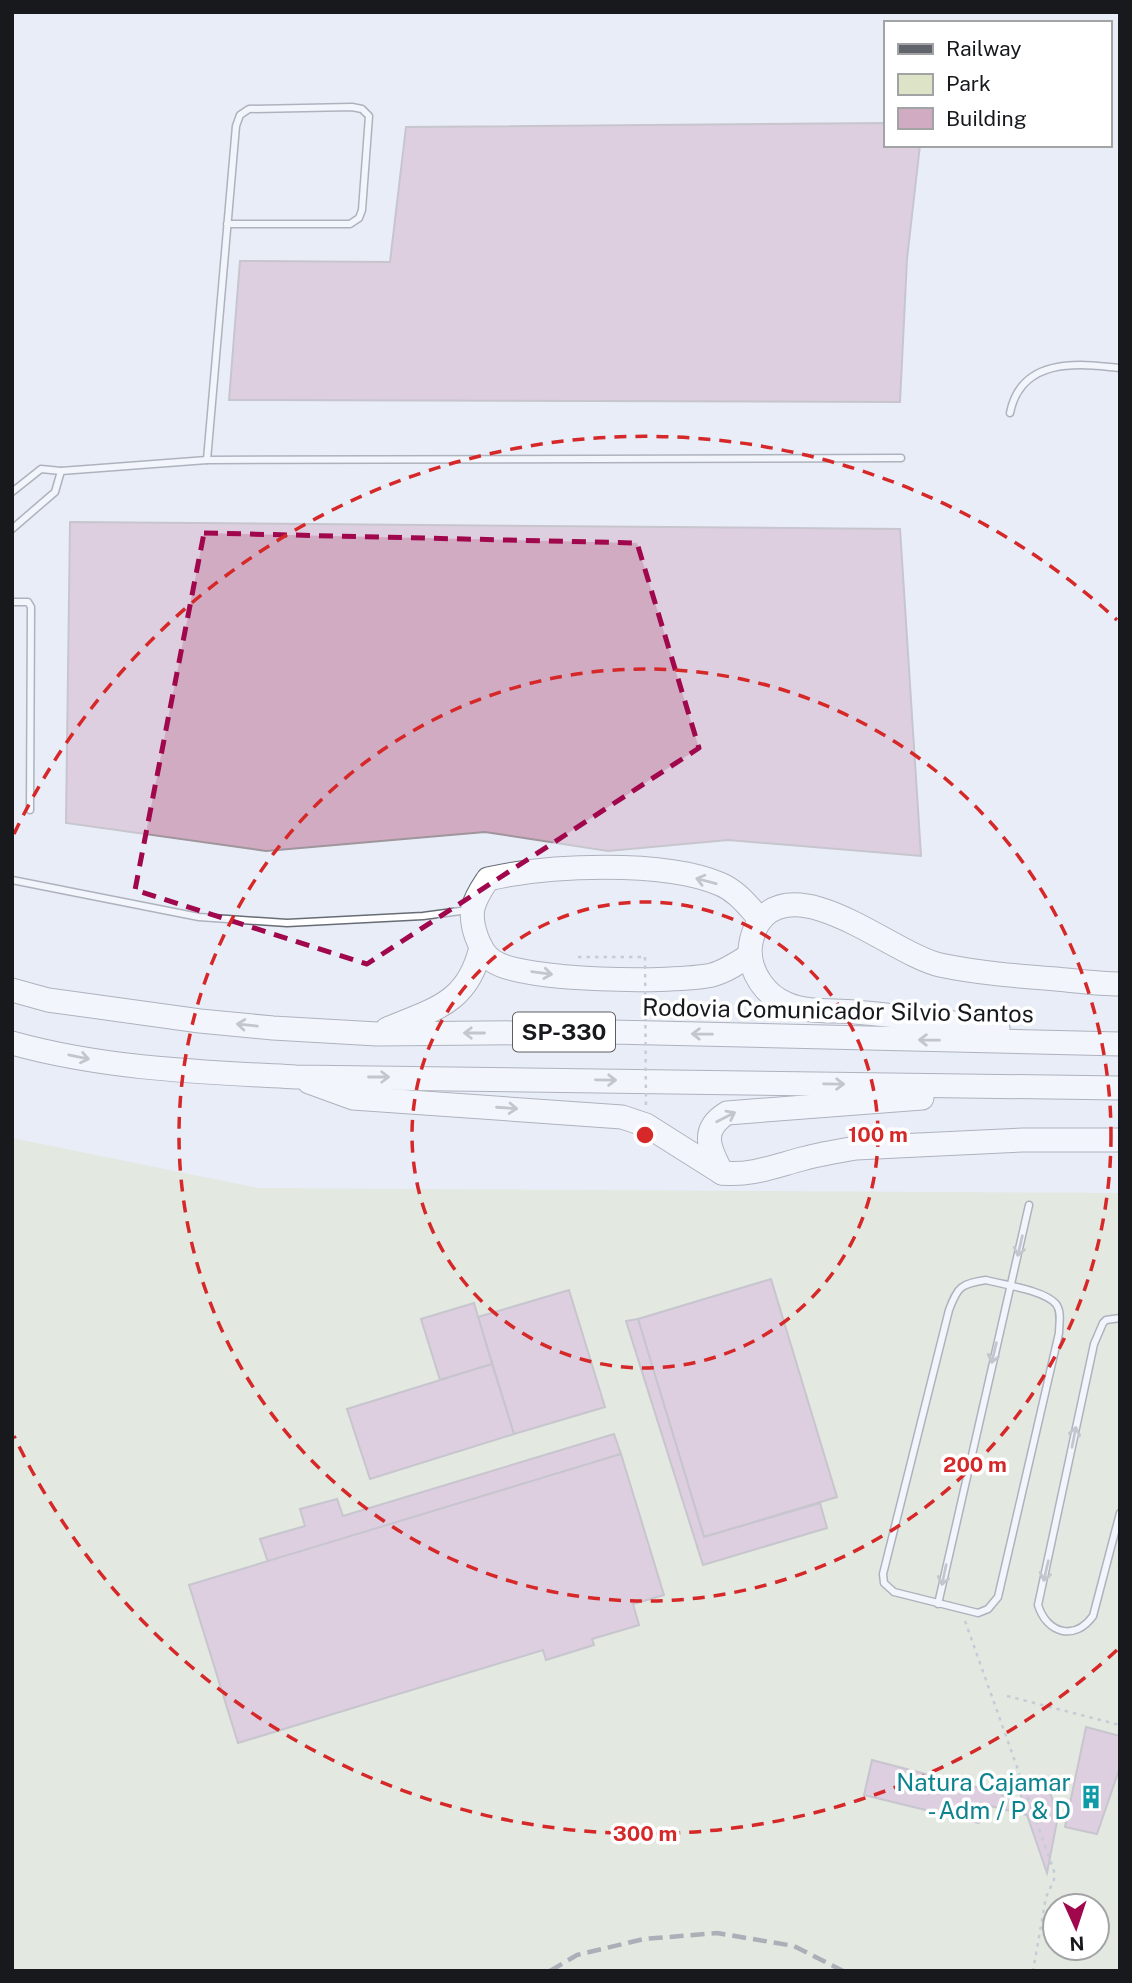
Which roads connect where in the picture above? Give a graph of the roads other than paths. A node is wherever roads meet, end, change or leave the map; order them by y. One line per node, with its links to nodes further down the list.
1 (227, 224): 1 (lane); 5 (lane)
2 (1120, 368): 3 (lane)
3 (1010, 413)
4 (901, 458): 5 (lane)
5 (207, 460): 6 (lane)
6 (61, 471): 7 (lane); 8 (lane)
7 (12, 492)
8 (12, 529)
9 (12, 602): 10 (lane)
10 (30, 810)
11 (12, 880): 12 (lane)
12 (473, 910): 13 (highway, one-way to 12); 14 (highway)
13 (760, 919): 15 (highway); 16 (highway)
14 (481, 947): 15 (highway, one-way to 15); 18 (highway)
15 (750, 955): 20 (highway)
16 (1120, 984)
17 (12, 990): 18 (highway, Rodovia Comunicador Silvio Santos / SP-330, one-way to 17)
18 (377, 1034): 20 (highway, Rodovia Comunicador Silvio Santos / SP-330, one-way to 18)
19 (12, 1043): 21 (highway, SP-330, one-way to 21)
20 (1120, 1043)
21 (296, 1077): 22 (highway, SP-330, one-way to 22); 25 (highway, one-way to 25)
22 (993, 1086): 23 (highway, SP-330); 25 (highway, one-way to 22)
23 (1120, 1088)
24 (1120, 1140): 25 (highway)
25 (722, 1173)
26 (1029, 1205): 27 (lane, one-way to 27)
27 (1010, 1287): 30 (lane, one-way to 30); 30 (lane); 30 (lane)
28 (1120, 1318): 29 (lane)
29 (1119, 1516)
30 (938, 1604)

